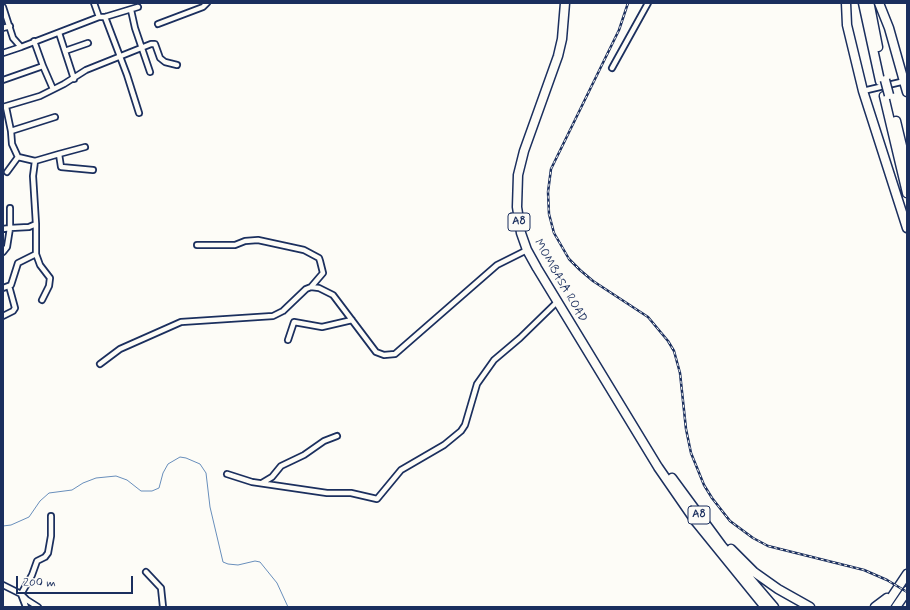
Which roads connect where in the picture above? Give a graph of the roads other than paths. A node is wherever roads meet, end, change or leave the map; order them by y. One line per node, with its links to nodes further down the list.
1 (94, 3): 12 (street)
2 (207, 3): 14 (street)
3 (565, 3): 55 (highway, MOMBASA ROAD / A8)
4 (648, 3): 27 (street)
5 (846, 3): 34 (highway)
6 (864, 3): 32 (highway)
7 (869, 3): 32 (highway)
8 (879, 3): 31 (highway)
9 (138, 6): 11 (street)
10 (3, 7): 15 (street)
11 (131, 10): 13 (street); 21 (street)
12 (99, 16): 13 (street); 17 (street)
13 (105, 17): 24 (street)
14 (158, 24)
15 (10, 26): 16 (street); 20 (street)
16 (3, 28)
17 (59, 33): 18 (street); 22 (street)
18 (34, 41): 20 (street); 26 (street)
19 (88, 43): 22 (street)
20 (21, 47): 23 (street)
21 (142, 47): 24 (street); 25 (street); 28 (street)
22 (65, 51): 29 (street)
23 (3, 53)
24 (119, 57): 29 (street); 38 (street)
25 (177, 65)
26 (43, 66): 30 (street); 33 (street)
27 (612, 68)
28 (150, 72)
29 (74, 79): 33 (street)
30 (3, 80)
31 (905, 80): 34 (street); 35 (highway)
32 (883, 81): 36 (highway, bridge)
33 (53, 90): 37 (street)
34 (863, 91): 52 (highway)
35 (907, 92)
36 (886, 96): 45 (highway); 48 (highway)
37 (4, 107): 40 (street)
38 (140, 113)
39 (55, 117): 40 (street)
40 (11, 131): 43 (street)
41 (85, 147): 42 (street)
42 (59, 154): 44 (street); 46 (street)
43 (18, 157): 44 (street); 47 (street)
44 (35, 161): 50 (street)
45 (907, 167)
46 (93, 170)
47 (8, 172)
48 (907, 193)
49 (10, 208): 51 (street)
50 (36, 224): 51 (street); 57 (street)
51 (10, 228): 53 (street); 56 (street)
52 (907, 228)
53 (3, 229)
54 (197, 245): 59 (street)
55 (527, 250): 62 (highway, MOMBASA ROAD / A8); 64 (street)
56 (3, 252)
57 (36, 254): 58 (street); 61 (street)
58 (9, 286): 60 (street); 63 (street)
59 (311, 287): 64 (street); 66 (street)
60 (3, 288)
61 (42, 300)
62 (558, 301): 67 (highway, MOMBASA ROAD / A8); 70 (street)
63 (3, 316)
64 (352, 320): 65 (street)
65 (288, 340)
66 (100, 364)
67 (629, 420): 72 (highway, MOMBASA ROAD / A8); 82 (highway, MOMBASA ROAD / A8)
68 (337, 436): 70 (street)
69 (227, 474): 70 (street)
70 (262, 483)
71 (50, 516): 77 (street)
72 (713, 532): 83 (highway, MOMBASA ROAD / A8); 84 (highway)
73 (146, 572): 81 (street)
74 (907, 574): 76 (highway)
75 (3, 585): 77 (street)
76 (896, 590): 85 (highway); 86 (highway)
77 (22, 594): 79 (street); 80 (street)
78 (905, 594): 87 (highway)
79 (26, 607)
80 (38, 607)
81 (164, 607)
82 (765, 607)
83 (774, 607)
84 (810, 607)
85 (875, 607)
86 (885, 607)
87 (898, 607)

